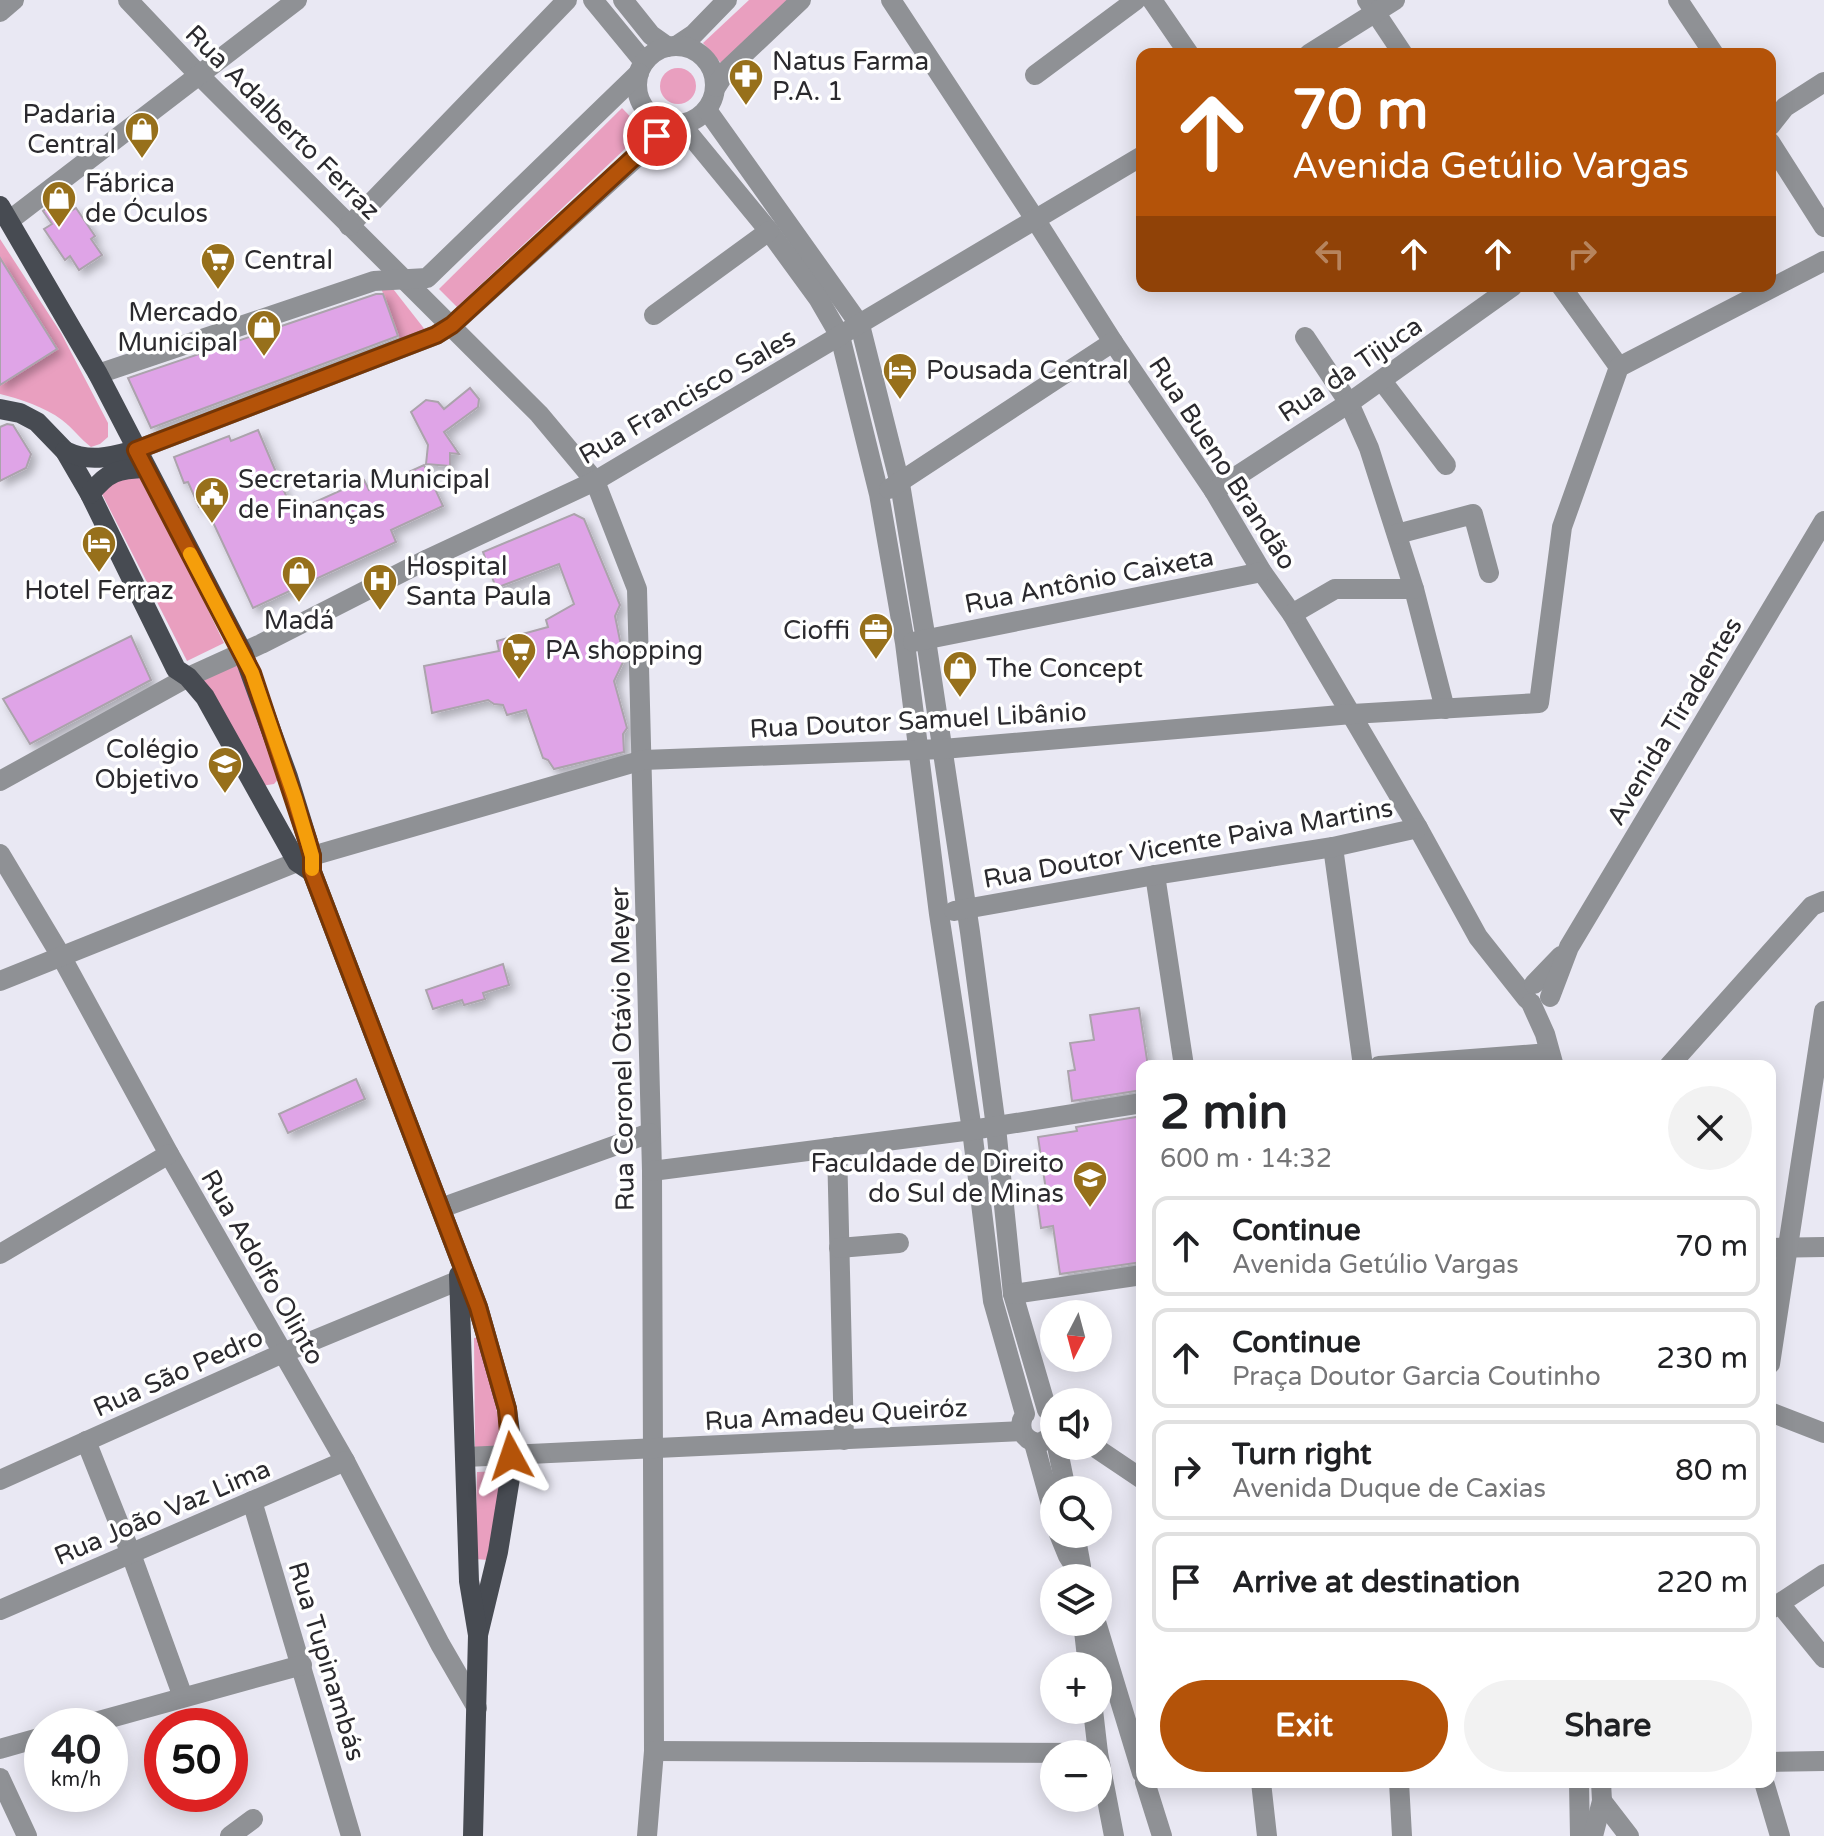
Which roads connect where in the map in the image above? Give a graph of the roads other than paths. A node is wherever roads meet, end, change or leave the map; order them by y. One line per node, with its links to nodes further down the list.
1 (14, 0): 15 (street)
2 (128, 0): 23 (street, Rua Adalberto Ferraz)
3 (297, 0): 23 (street)
4 (567, 0): 33 (street)
5 (593, 0): 21 (street)
6 (623, 0): 16 (street)
7 (727, 0): 16 (street)
8 (801, 0): 25 (street)
9 (891, 0): 32 (street, Rua Bueno Brandão)
10 (1136, 0): 22 (street)
11 (1152, 0): 17 (street)
12 (1395, 0): 14 (street)
13 (1678, 0): 20 (street)
14 (1370, 6): 18 (street); 19 (street)
15 (0, 12)
16 (672, 46): 21 (street); 25 (street)
17 (1185, 48)
18 (1317, 48)
19 (1399, 48)
20 (1710, 48)
21 (642, 68): 28 (street); 37 (street)
22 (1035, 75)
23 (200, 76): 31 (street); 33 (street, Rua Adalberto Ferraz)
24 (1824, 82): 26 (street)
25 (716, 87): 27 (street)
26 (1778, 108)
27 (707, 110): 28 (street); 44 (street)
28 (677, 124): 35 (street); 43 (street)
29 (1776, 151): 34 (street)
30 (1136, 160): 32 (street, Rua Francisco Sales)
31 (5, 213): 49 (main road)
32 (1035, 219): 44 (street, Rua Francisco Sales); 47 (street, Rua Bueno Brandão)
33 (349, 226): 37 (street, Rua Adalberto Ferraz)
34 (1824, 227)
35 (769, 231): 42 (street); 45 (street)
36 (1824, 261): 38 (street)
37 (403, 279): 43 (street, Rua Adalberto Ferraz); 49 (street)
38 (1776, 283)
39 (1505, 292): 50 (street, Rua da Tijuca)
40 (1565, 292): 48 (street)
41 (1759, 292): 48 (street)
42 (654, 315)
43 (452, 325): 54 (street); 56 (street, Rua Coronel Otávio Meyer)
44 (860, 325): 45 (street, Rua Francisco Sales); 57 (street)
45 (840, 336): 56 (street, Rua Francisco Sales); 60 (street)
46 (1305, 337): 51 (street)
47 (1113, 342): 57 (street); 58 (street, Rua Bueno Brandão)
48 (1619, 367): 70 (street, Rua Doutor Samuel Libânio)
49 (98, 374): 54 (main road)
50 (1382, 381): 51 (street, Rua da Tijuca); 55 (street)
51 (1349, 403): 58 (street, Rua da Tijuca); 62 (street)
52 (0, 409): 53 (main road)
53 (65, 451): 54 (main road); 59 (main road)
54 (141, 459): 59 (main road); 68 (main road)
55 (1446, 465)
56 (595, 481): 68 (street, Rua Francisco Sales); 74 (street, Rua Coronel Otávio Meyer)
57 (900, 484): 60 (street); 67 (street)
58 (1214, 491): 63 (street, Rua Bueno Brandão)
59 (90, 494): 69 (main road)
60 (879, 494): 67 (street)
61 (1824, 521): 88 (street, Avenida Tiradentes)
62 (1397, 534): 64 (street); 65 (street)
63 (1262, 572): 66 (street, Rua Bueno Brandão); 67 (street, Rua Antônio Caixeta)
64 (1489, 573)
65 (1414, 589): 66 (street); 70 (street)
66 (1292, 614): 71 (street, Rua Bueno Brandão)
67 (915, 642): 72 (street); 73 (street)
68 (243, 653): 69 (street, Rua Francisco Sales); 75 (main road)
69 (188, 677): 76 (street, Rua Francisco Sales); 77 (main road)
70 (1445, 709): 71 (street, Rua Doutor Samuel Libânio)
71 (1352, 714): 72 (street, Rua Doutor Samuel Libânio); 78 (street, Rua Bueno Brandão)
72 (943, 749): 73 (street, Rua Doutor Samuel Libânio); 84 (street)
73 (920, 750): 74 (street, Rua Doutor Samuel Libânio); 85 (street)
74 (643, 760): 81 (street, Rua Doutor Samuel Libânio); 98 (street, Rua Coronel Otávio Meyer)
75 (288, 777): 77 (main road); 81 (main road)
76 (0, 781)
77 (257, 791): 81 (main road)
78 (1418, 828): 79 (street, Rua Doutor Vicente Paiva Martins); 88 (street, Rua Bueno Brandão)
79 (1333, 847): 82 (street, Rua Doutor Vicente Paiva Martins); 92 (street)
80 (0, 854): 86 (street, Rua Adolfo Olinto)
81 (307, 863): 86 (street, Rua Doutor Samuel Libânio); 102 (main road)
82 (1155, 875): 84 (street, Rua Doutor Vicente Paiva Martins); 91 (street)
83 (1824, 901): 94 (street)
84 (967, 909): 85 (street, Rua Doutor Vicente Paiva Martins); 96 (street)
85 (939, 914): 97 (street)
86 (61, 956): 87 (street, Rua Doutor Samuel Libânio); 100 (street, Rua Adolfo Olinto)
87 (0, 981)
88 (1537, 995): 90 (street, Rua Bueno Brandão)
89 (1824, 1011): 106 (street)
90 (1549, 1051): 93 (street)
91 (1183, 1060)
92 (1362, 1060)
93 (1447, 1060)
94 (1674, 1060)
95 (1136, 1104): 96 (street)
96 (996, 1127): 97 (street); 111 (street)
97 (972, 1130): 99 (street); 116 (street)
98 (650, 1133): 101 (street, Rua Coronel Otávio Meyer); 102 (street)
99 (837, 1147): 101 (street); 105 (street)
100 (169, 1154): 107 (street); 112 (street, Rua Adolfo Olinto)
101 (652, 1171): 121 (street, Rua Coronel Otávio Meyer)
102 (441, 1208): 108 (main road)
103 (899, 1243): 105 (street)
104 (1824, 1247): 106 (street)
105 (839, 1248): 119 (street)
106 (1779, 1248): 110 (street)
107 (0, 1254)
108 (462, 1273): 112 (street, Rua São Pedro); 122 (main road); 123 (main road)
109 (1136, 1276): 111 (street)
110 (1776, 1287)
111 (1013, 1294): 113 (street)
112 (283, 1353): 120 (street, Rua São Pedro); 125 (street, Rua Adolfo Olinto)
113 (1042, 1388)
114 (1040, 1410): 116 (street)
115 (1776, 1414): 117 (street)
116 (1027, 1429): 118 (street); 119 (street, Rua Amadeu Queiróz); 127 (street)
117 (1824, 1433)
118 (1040, 1438)
119 (844, 1440): 121 (street, Rua Amadeu Queiróz)
120 (86, 1441): 128 (street, Rua São Pedro); 130 (street)
121 (652, 1449): 122 (street, Rua Amadeu Queiróz); 144 (street, Rua Coronel Otávio Meyer)
122 (511, 1456): 123 (street, Rua Amadeu Queiróz); 136 (main road)
123 (465, 1457): 136 (main road)
124 (1112, 1459): 126 (street)
125 (345, 1461): 129 (street, Rua João Vaz Lima); 135 (street, Rua Adolfo Olinto)
126 (1136, 1475)
127 (1042, 1476)
128 (0, 1480)
129 (252, 1501): 130 (street, Rua João Vaz Lima); 138 (street, Rua Tupinambás)
130 (131, 1554): 133 (street, Rua João Vaz Lima); 139 (street)
131 (1824, 1574): 132 (street)
132 (1776, 1607): 137 (street)
133 (0, 1610)
134 (1100, 1636): 146 (street)
135 (440, 1644): 136 (street); 140 (street, Rua Adolfo Olinto)
136 (478, 1645): 140 (main road)
137 (1824, 1658)
138 (302, 1665): 139 (street); 159 (street, Rua Tupinambás)
139 (183, 1697): 141 (street)
140 (477, 1708): 160 (main road)
141 (128, 1713)
142 (24, 1742): 143 (street)
143 (0, 1749)
144 (654, 1751): 145 (street); 161 (street, Rua Coronel Otávio Meyer)
145 (1040, 1753)
146 (1136, 1753)
147 (1824, 1761): 148 (street)
148 (1776, 1762)
149 (0, 1778): 157 (street)
150 (1147, 1788): 163 (street)
151 (1262, 1788): 164 (street)
152 (1399, 1788): 165 (street)
153 (1766, 1788): 168 (street)
154 (1597, 1802): 166 (street); 167 (street)
155 (1109, 1812): 162 (street)
156 (253, 1819): 158 (street)
157 (27, 1836)
158 (230, 1836)
159 (351, 1836)
160 (473, 1836)
161 (647, 1836)
162 (1114, 1836)
163 (1162, 1836)
164 (1267, 1836)
165 (1402, 1836)
166 (1580, 1836)
167 (1629, 1836)
168 (1780, 1836)

